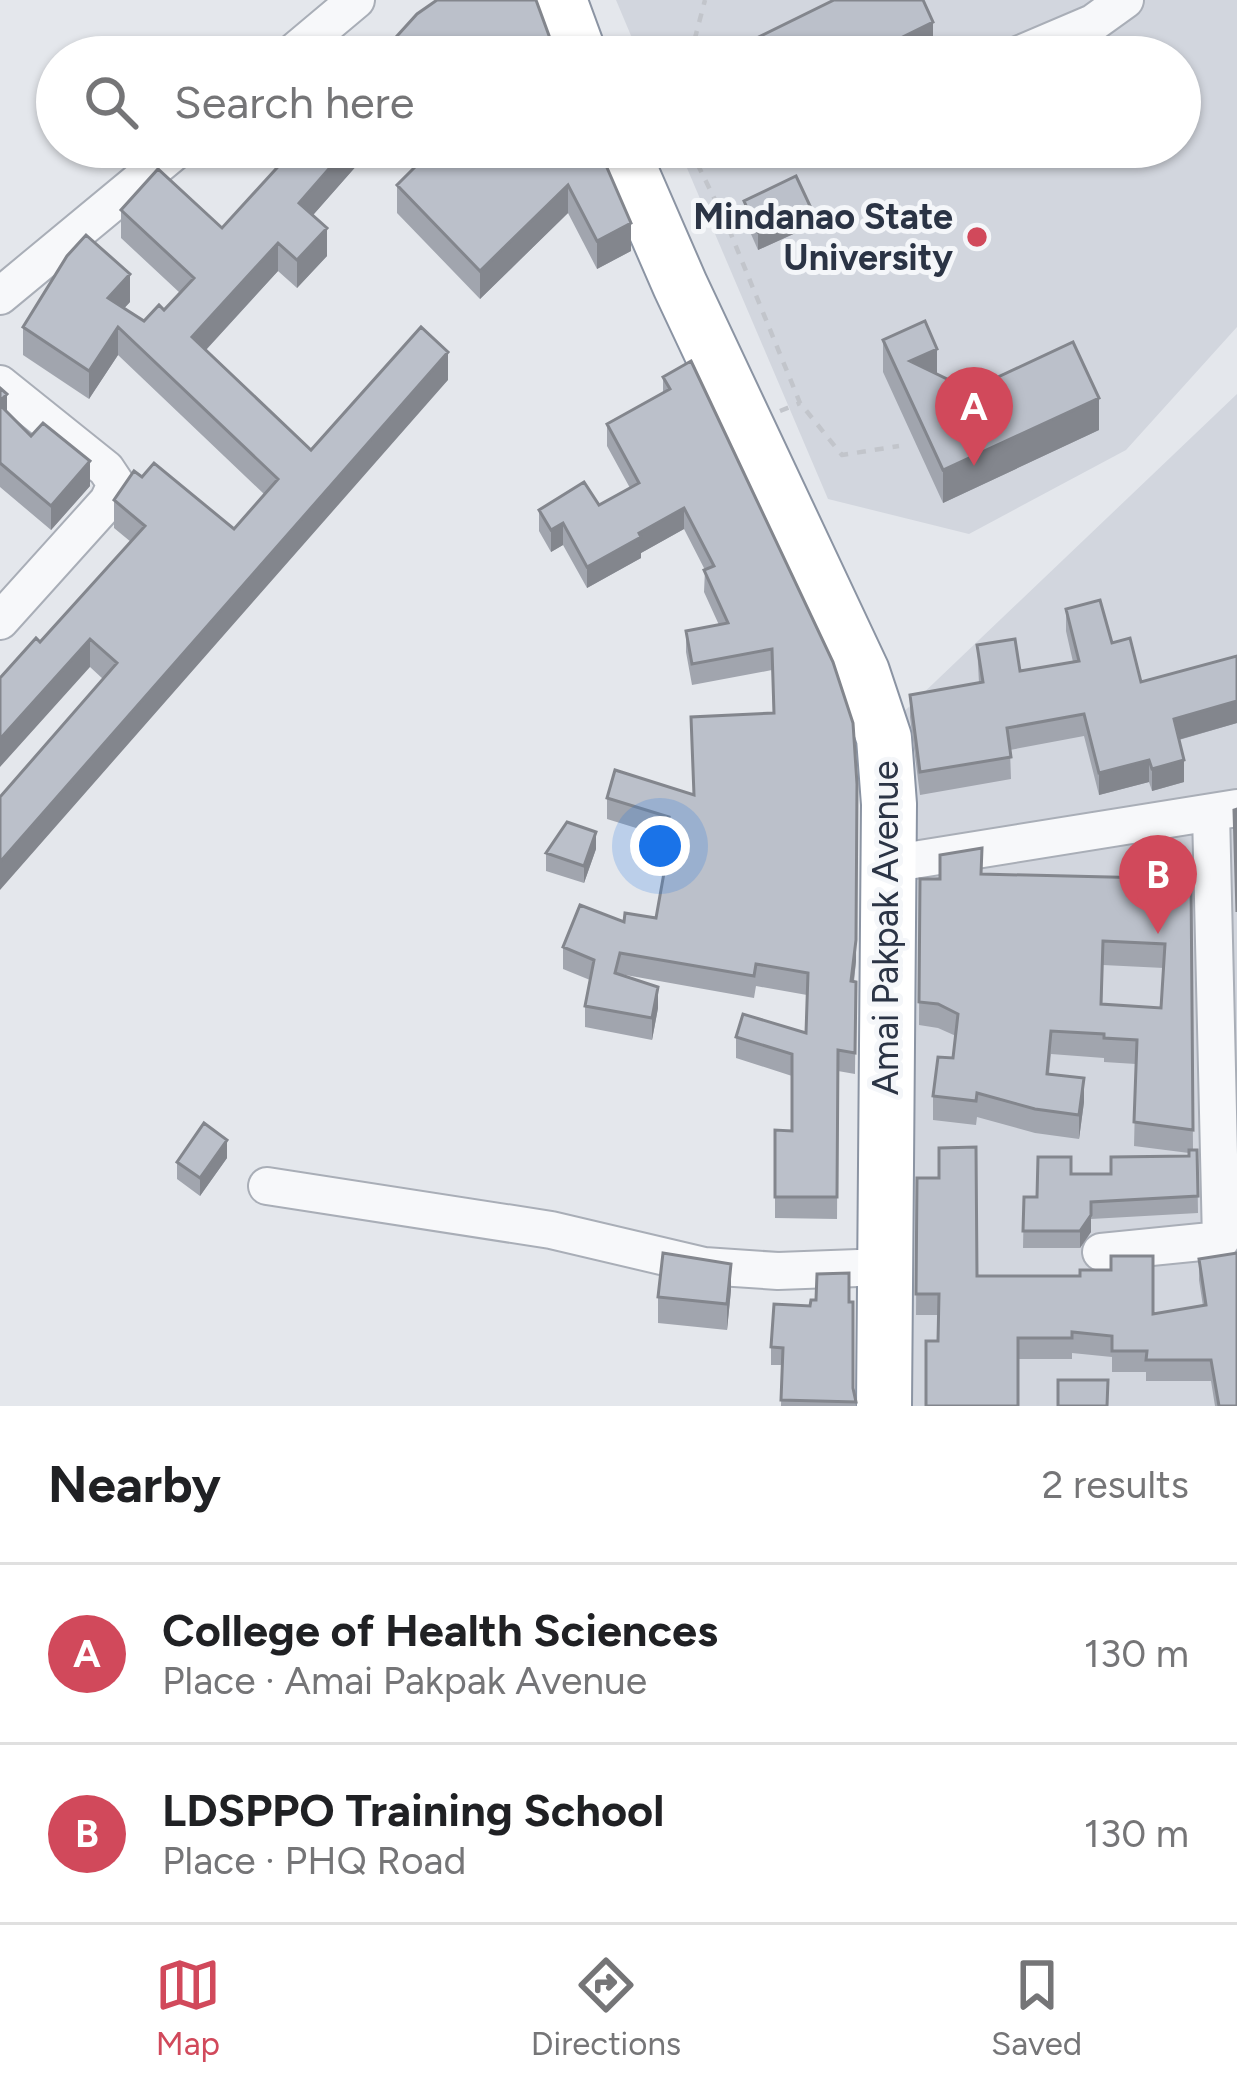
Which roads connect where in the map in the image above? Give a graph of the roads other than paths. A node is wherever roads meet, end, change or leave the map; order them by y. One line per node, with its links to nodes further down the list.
1 (356, 0): 3 (street)
2 (1125, 0): 4 (street)
3 (313, 36)
4 (1062, 36)
5 (154, 168): 7 (street)
6 (630, 168): 11 (highway, Amai Pakpak Avenue)
7 (0, 296)
8 (0, 384): 9 (street)
9 (0, 622)
10 (1224, 811): 11 (street); 13 (street)
11 (890, 864): 14 (highway, Amai Pakpak Avenue)
12 (268, 1186): 14 (street)
13 (1101, 1252)
14 (885, 1267): 15 (highway, Amai Pakpak Avenue)
15 (884, 1406)

